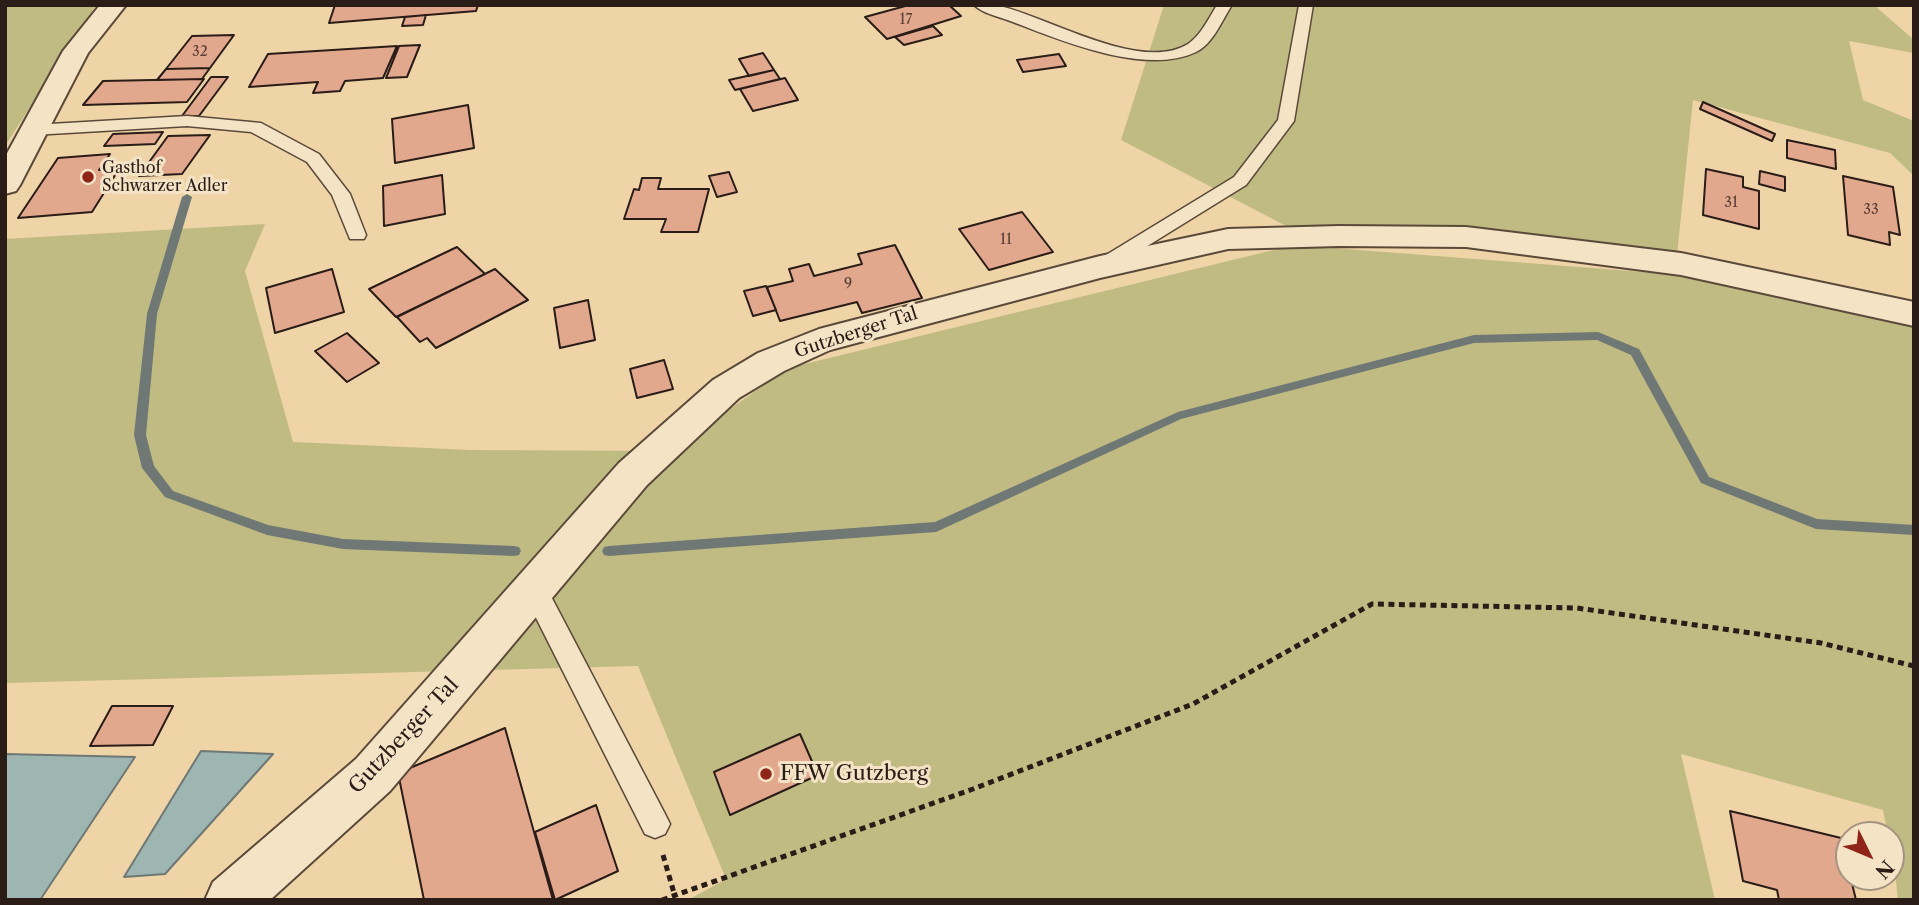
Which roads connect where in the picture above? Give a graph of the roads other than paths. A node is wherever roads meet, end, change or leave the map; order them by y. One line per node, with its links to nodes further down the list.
1 (114, 5): 5 (street)
2 (981, 5): 3 (lane)
3 (1225, 5)
4 (1306, 5): 8 (lane)
5 (33, 130): 6 (street); 7 (lane)
6 (5, 186)
7 (357, 235)
8 (1100, 267): 9 (street, Gutzberger Tal); 10 (street, Gutzberger Tal)
9 (1914, 314)
10 (535, 590): 11 (lane); 12 (street, Gutzberger Tal)
11 (655, 824)
12 (231, 900)

